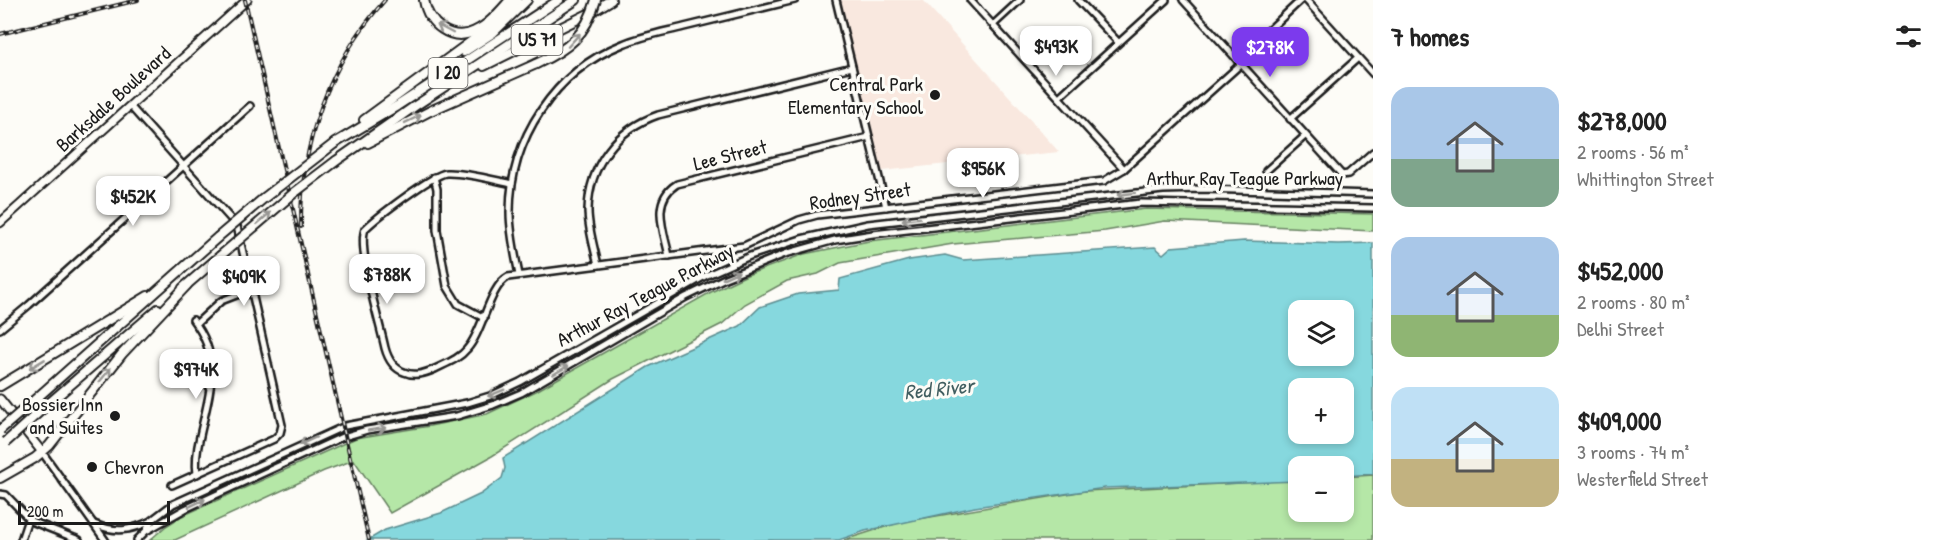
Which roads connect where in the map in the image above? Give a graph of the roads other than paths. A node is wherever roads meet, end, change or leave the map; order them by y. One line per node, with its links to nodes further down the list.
1 (247, 0): 28 (main road, Barksdale Boulevard)
2 (424, 0): 3 (highway, one-way to 2)
3 (510, 0)
4 (517, 0): 26 (highway)
5 (527, 0): 26 (highway, US 71)
6 (559, 0): 33 (highway, I 20)
7 (576, 0): 25 (highway, I 20)
8 (596, 0): 35 (highway, one-way to 8, bridge)
9 (611, 0): 25 (highway, US 71)
10 (795, 0): 40 (street)
11 (836, 0): 23 (street)
12 (970, 0): 19 (street)
13 (1020, 0): 19 (street)
14 (1078, 0): 20 (street)
15 (1166, 0): 20 (street)
16 (1183, 0): 22 (street)
17 (1301, 0): 22 (street, Rodney Street)
18 (1306, 0): 21 (street)
19 (993, 25): 27 (street)
20 (1118, 42): 27 (street)
21 (1358, 58): 24 (street); 30 (street)
22 (1239, 62): 30 (street); 37 (street, Rodney Street)
23 (852, 67): 32 (street); 46 (street)
24 (1373, 74)
25 (461, 76): 35 (highway, I 20)
26 (420, 79): 33 (highway, US 71)
27 (1059, 97): 37 (street)
28 (130, 106): 36 (street); 44 (main road, Barksdale Boulevard)
29 (250, 106): 36 (street)
30 (1290, 119): 31 (street)
31 (1305, 136): 34 (street); 38 (street)
32 (869, 137): 42 (street); 45 (street, Lee Street)
33 (335, 143): 50 (highway, I 20, bridge)
34 (1373, 152)
35 (340, 159): 48 (highway, I 20, one-way to 35, bridge)
36 (184, 165): 49 (street); 52 (street)
37 (1124, 169): 42 (street, Rodney Street)
38 (1266, 171)
39 (434, 177): 40 (street); 51 (street); 51 (street)
40 (512, 184): 47 (street)
41 (1373, 194): 63 (street, Arthur Ray Teague Parkway, one-way to 63)
42 (886, 207): 45 (street, Rodney Street)
43 (1373, 208): 65 (street, Arthur Ray Teague Parkway, one-way to 43)
44 (0, 223)
45 (669, 256): 46 (street, Rodney Street)
46 (598, 265): 47 (street, Rodney Street)
47 (519, 275): 51 (street)
48 (187, 285): 56 (highway, I 20, bridge); 57 (highway, one-way to 48)
49 (252, 289): 58 (street); 58 (street)
50 (159, 290): 53 (highway, one-way to 53); 55 (highway, I 20, bridge)
51 (484, 318)
52 (0, 328)
53 (0, 386)
54 (0, 399): 57 (main road)
55 (0, 430)
56 (3, 444)
57 (42, 452): 59 (highway); 64 (street)
58 (196, 474): 60 (street)
59 (0, 478)
60 (172, 485)
61 (0, 494): 62 (street)
62 (28, 519): 66 (street); 67 (street)
63 (152, 520): 64 (street); 65 (street, Arthur Ray Teague Parkway)
64 (94, 524): 68 (street)
65 (146, 531): 69 (street, Arthur Ray Teague Parkway)
66 (21, 540)
67 (79, 540)
68 (105, 540)
69 (136, 540)

